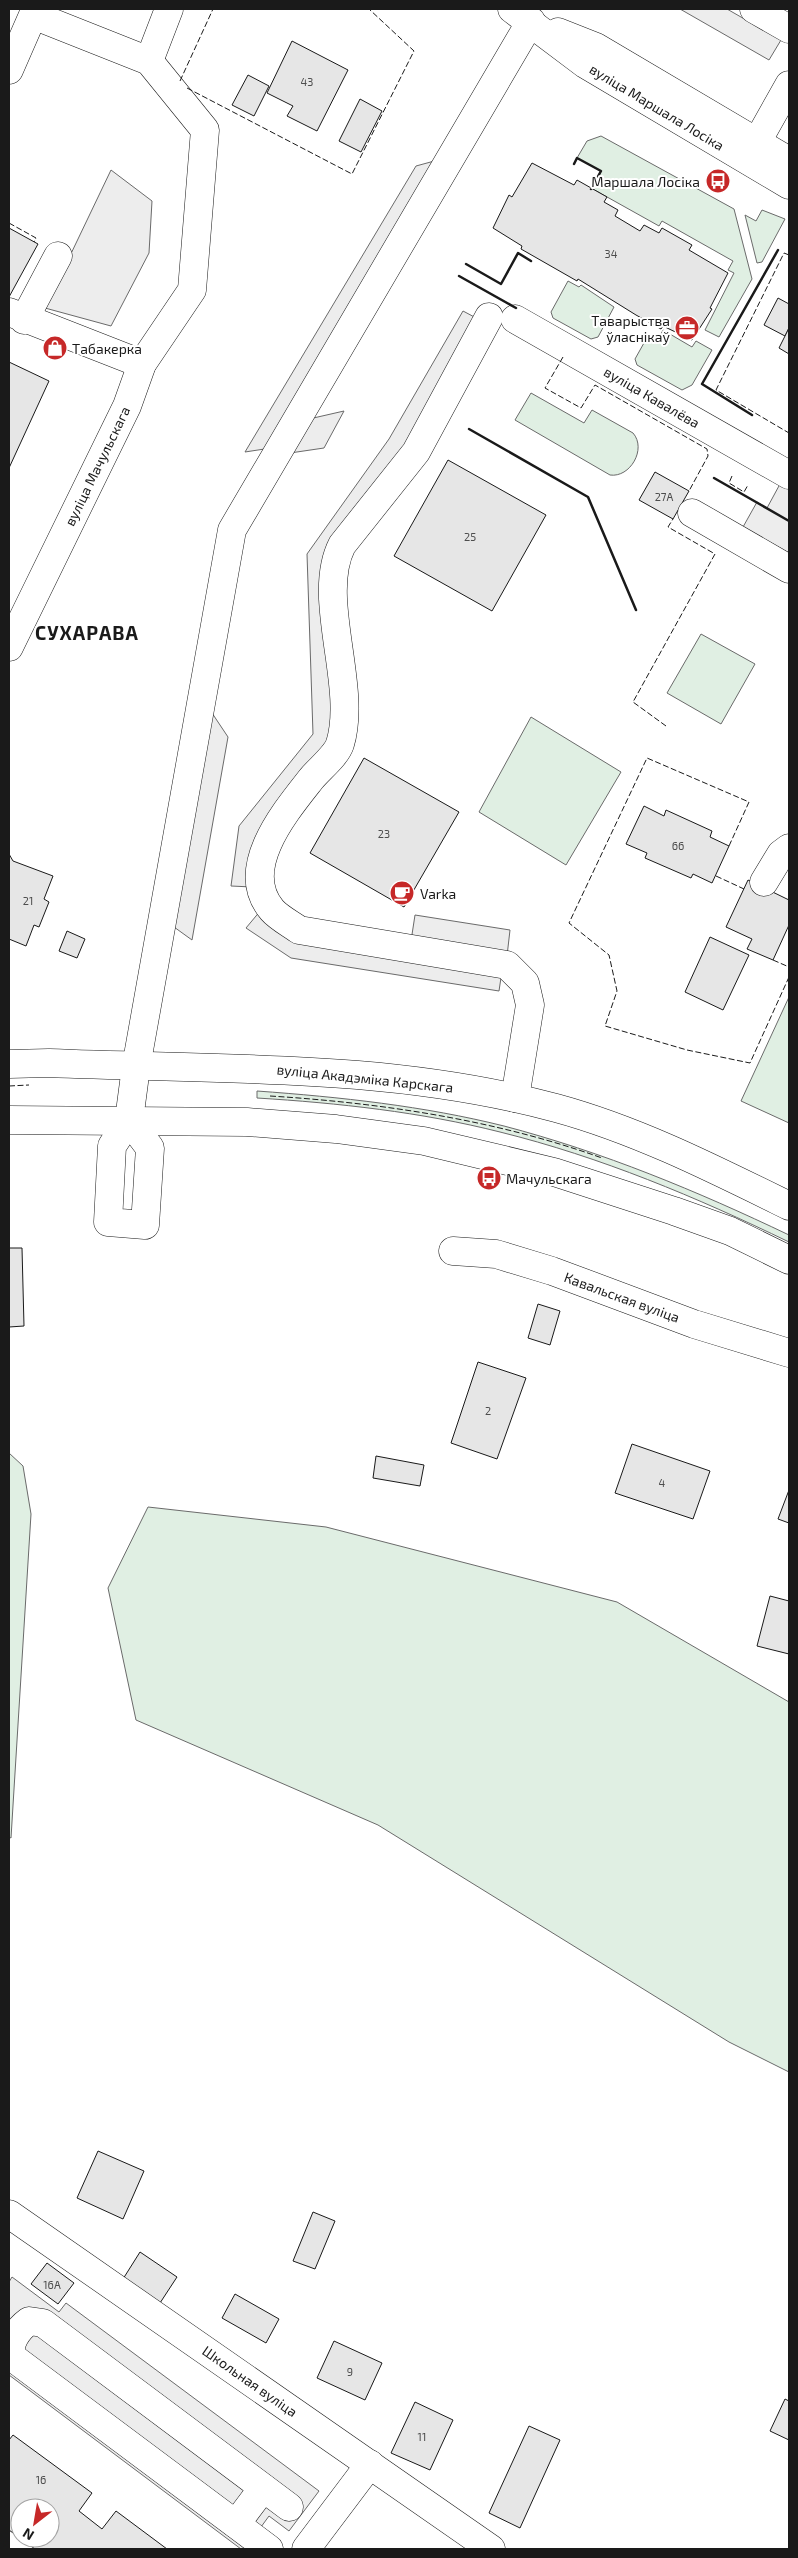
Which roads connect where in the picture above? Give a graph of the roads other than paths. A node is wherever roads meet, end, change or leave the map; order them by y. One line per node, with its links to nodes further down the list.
1 (169, 9): 5 (street)
2 (754, 9): 4 (street)
3 (522, 15): 8 (street, вуліца Маршала Лосіка); 10 (street, вуліца Маршала Лосіка); 23 (street)
4 (789, 29)
5 (149, 61): 6 (street); 15 (street, вуліца Мачульскага)
6 (9, 70)
7 (789, 85): 8 (street)
8 (757, 142): 9 (street, вуліца Маршала Лосіка)
9 (789, 161)
10 (789, 185)
11 (58, 256): 12 (street)
12 (16, 316): 15 (street)
13 (489, 317): 24 (street)
14 (515, 319): 16 (street, вуліца Кавалёва)
15 (142, 364): 19 (street, вуліца Мачульскага)
16 (789, 475)
17 (692, 514): 18 (street)
18 (789, 569)
19 (9, 647)
20 (789, 848): 21 (street)
21 (764, 882)
22 (9, 1064): 23 (street, вуліца Акадэміка Карскага)
23 (136, 1067): 24 (street, вуліца Акадэміка Карскага); 26 (street)
24 (515, 1098): 27 (street, вуліца Акадэміка Карскага)
25 (9, 1120): 26 (street)
26 (129, 1120): 29 (street)
27 (789, 1206)
28 (453, 1251): 30 (street, Кавальская вуліца)
29 (789, 1260)
30 (789, 1353)
31 (9, 2214): 32 (street, Школьная вуліца)
32 (370, 2464): 37 (street); 38 (street, Школьная вуліца)
33 (263, 2488): 34 (street); 35 (street); 35 (street)
34 (289, 2507)
35 (236, 2524): 36 (street)
36 (270, 2549)
37 (306, 2549)
38 (491, 2549)

